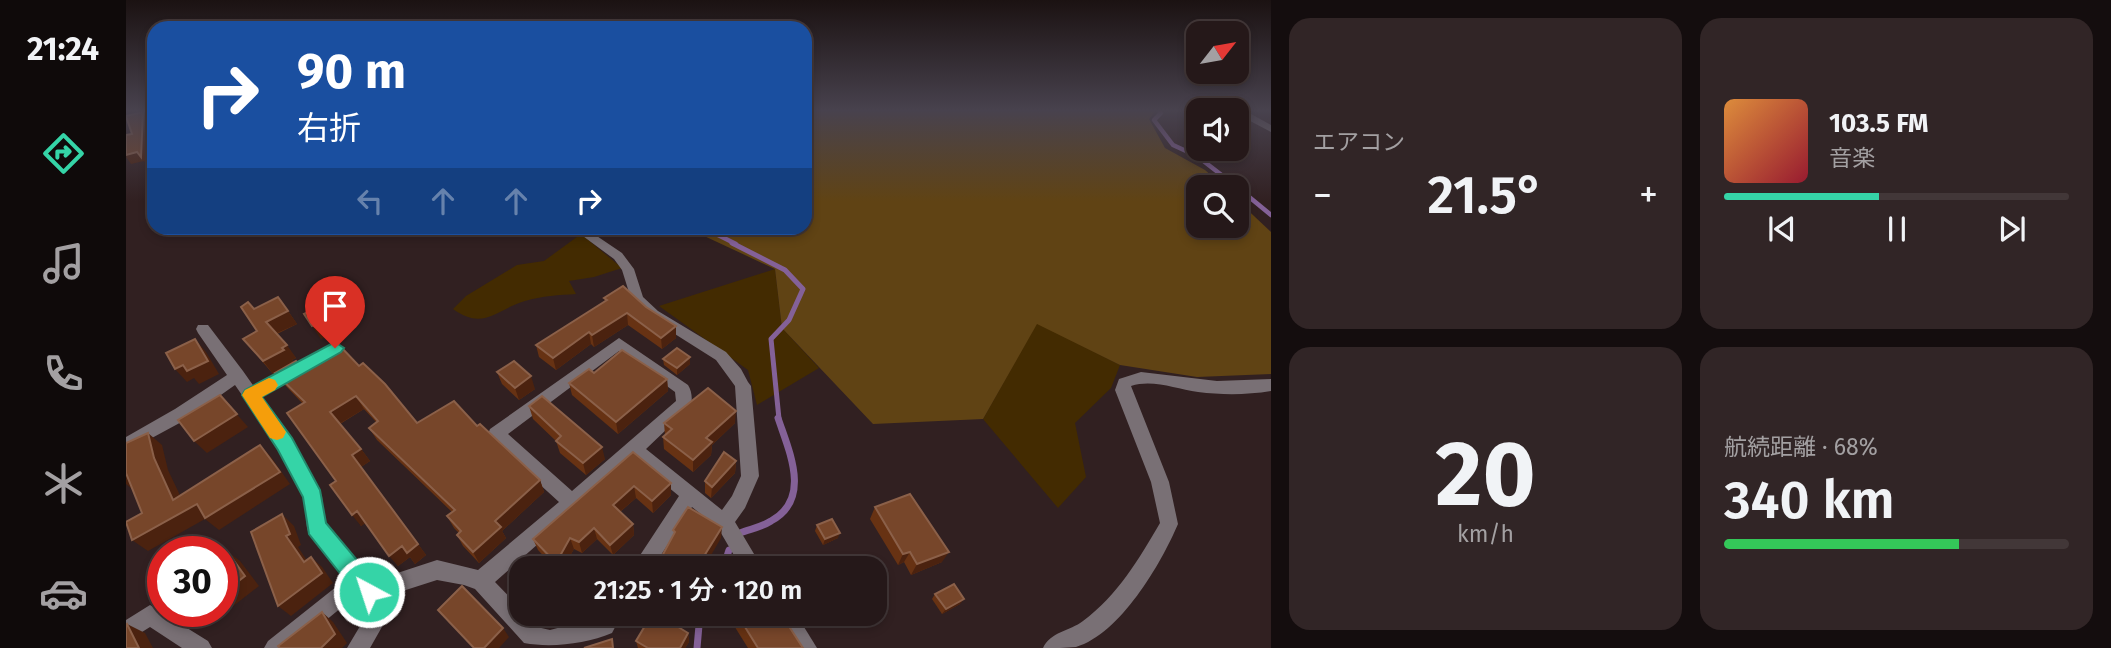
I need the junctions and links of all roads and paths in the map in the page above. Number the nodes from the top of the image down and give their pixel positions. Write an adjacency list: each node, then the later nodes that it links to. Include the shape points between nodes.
1 (588, 235): 11 (street, via 618,256 638,299 653,314 721,355 743,386 750,476)
2 (203, 329): 4 (street)
3 (335, 348): 6 (lane)
4 (238, 375): 6 (street); 7 (street)
5 (1271, 385): 25 (street, via 1198,386 1144,377 1124,383 1160,482 1169,524 1138,578 1105,614 1088,630)
6 (251, 395): 15 (street, via 313,496 316,527)
7 (126, 445)
8 (634, 449): 9 (street); 10 (street); 10 (street, via 684,403 683,389 619,343 496,434)
9 (690, 494): 11 (street); 12 (street)
10 (571, 502): 14 (street)
11 (724, 522): 13 (street)
12 (649, 556)
13 (745, 556)
14 (481, 581): 15 (street, via 437,570); 16 (street)
15 (364, 586): 22 (street); 23 (street, via 381,611)
16 (509, 612)
17 (522, 626): 18 (street, via 531,636 550,640)
18 (605, 626)
19 (792, 626): 24 (street)
20 (126, 632): 21 (street, via 150,615)
21 (201, 648)
22 (275, 648)
23 (358, 648)
24 (806, 648)
25 (1054, 648)

